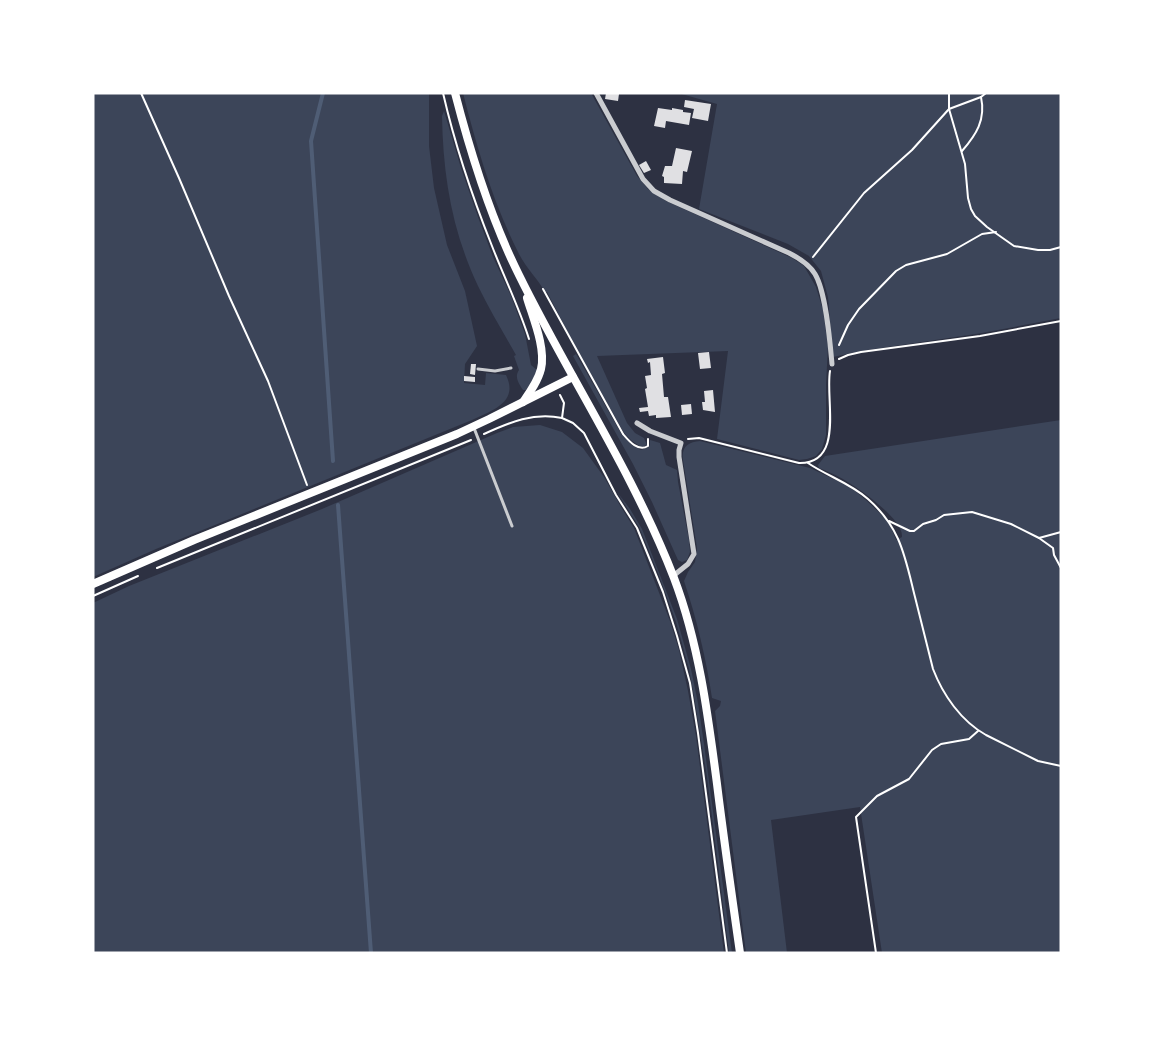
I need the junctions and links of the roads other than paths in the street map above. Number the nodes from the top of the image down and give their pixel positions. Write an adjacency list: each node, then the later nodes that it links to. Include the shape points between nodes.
1 (456, 93): 3 (main road, via 482,186)
2 (596, 93): 4 (street, via 646,184 670,200 807,264 820,287)
3 (519, 274): 7 (main road); 8 (main road, via 543,359 537,380)
4 (832, 364)
5 (511, 368): 6 (lane)
6 (478, 369)
7 (573, 377): 8 (main road); 12 (main road, via 638,496)
8 (523, 403): 10 (main road)
9 (637, 423): 12 (street, via 681,443 679,453 694,555)
10 (473, 427): 11 (lane); 13 (main road)
11 (512, 526)
12 (673, 576): 14 (main road, via 704,691)
13 (93, 584)
14 (740, 953)

